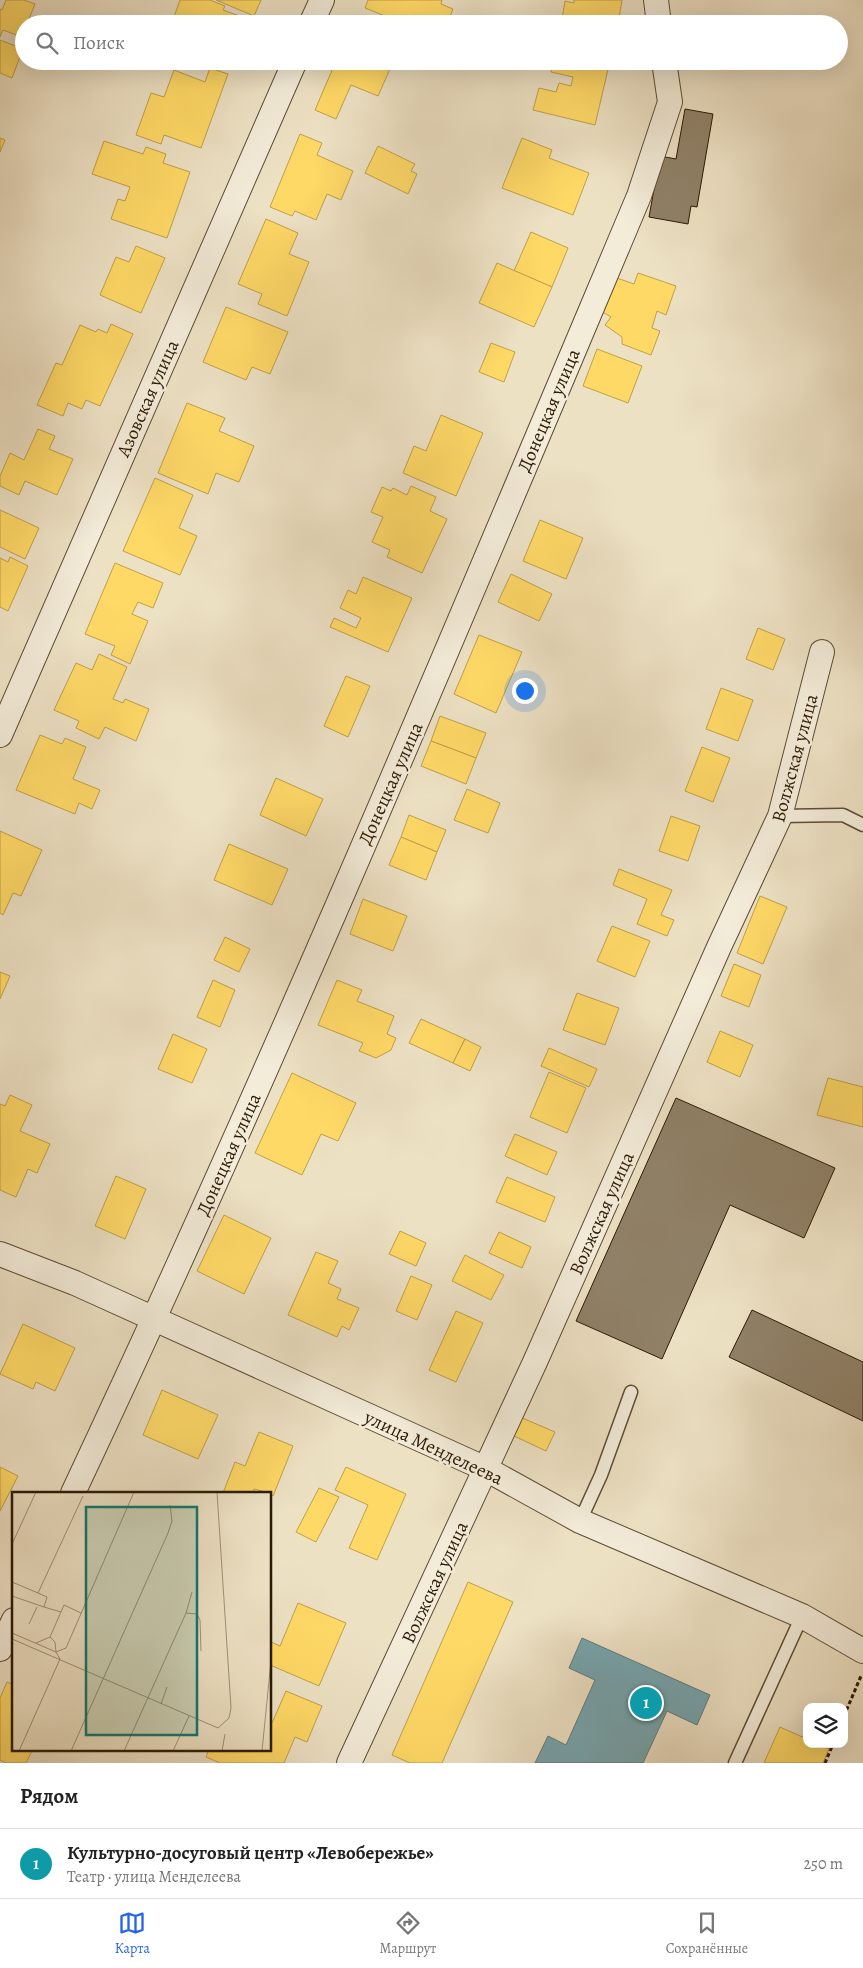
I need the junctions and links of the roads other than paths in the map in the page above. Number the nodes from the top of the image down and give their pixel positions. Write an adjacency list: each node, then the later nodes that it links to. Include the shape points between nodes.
1 (322, 0): 3 (street)
2 (656, 0): 4 (street)
3 (315, 15)
4 (658, 15)
5 (291, 70): 8 (street, Азовская улица)
6 (665, 70): 12 (street, Донецкая улица, via 670,102 639,196 409,742)
7 (822, 652): 9 (street, Волжская улица)
8 (0, 735)
9 (780, 816): 10 (lane, via 843,815); 14 (street, Волжская улица)
10 (863, 825)
11 (0, 1254): 12 (street, улица Менделеева)
12 (155, 1320): 14 (street, улица Менделеева); 15 (street, Донецкая улица)
13 (631, 1392): 16 (lane, via 601,1475)
14 (486, 1469): 16 (street, улица Менделеева); 21 (street, Волжская улица)
15 (74, 1492)
16 (580, 1521): 17 (street, улица Менделеева)
17 (802, 1616): 20 (street, улица Менделеева); 22 (lane)
18 (12, 1624): 19 (street)
19 (0, 1649)
20 (863, 1651)
21 (349, 1763)
22 (735, 1763)

